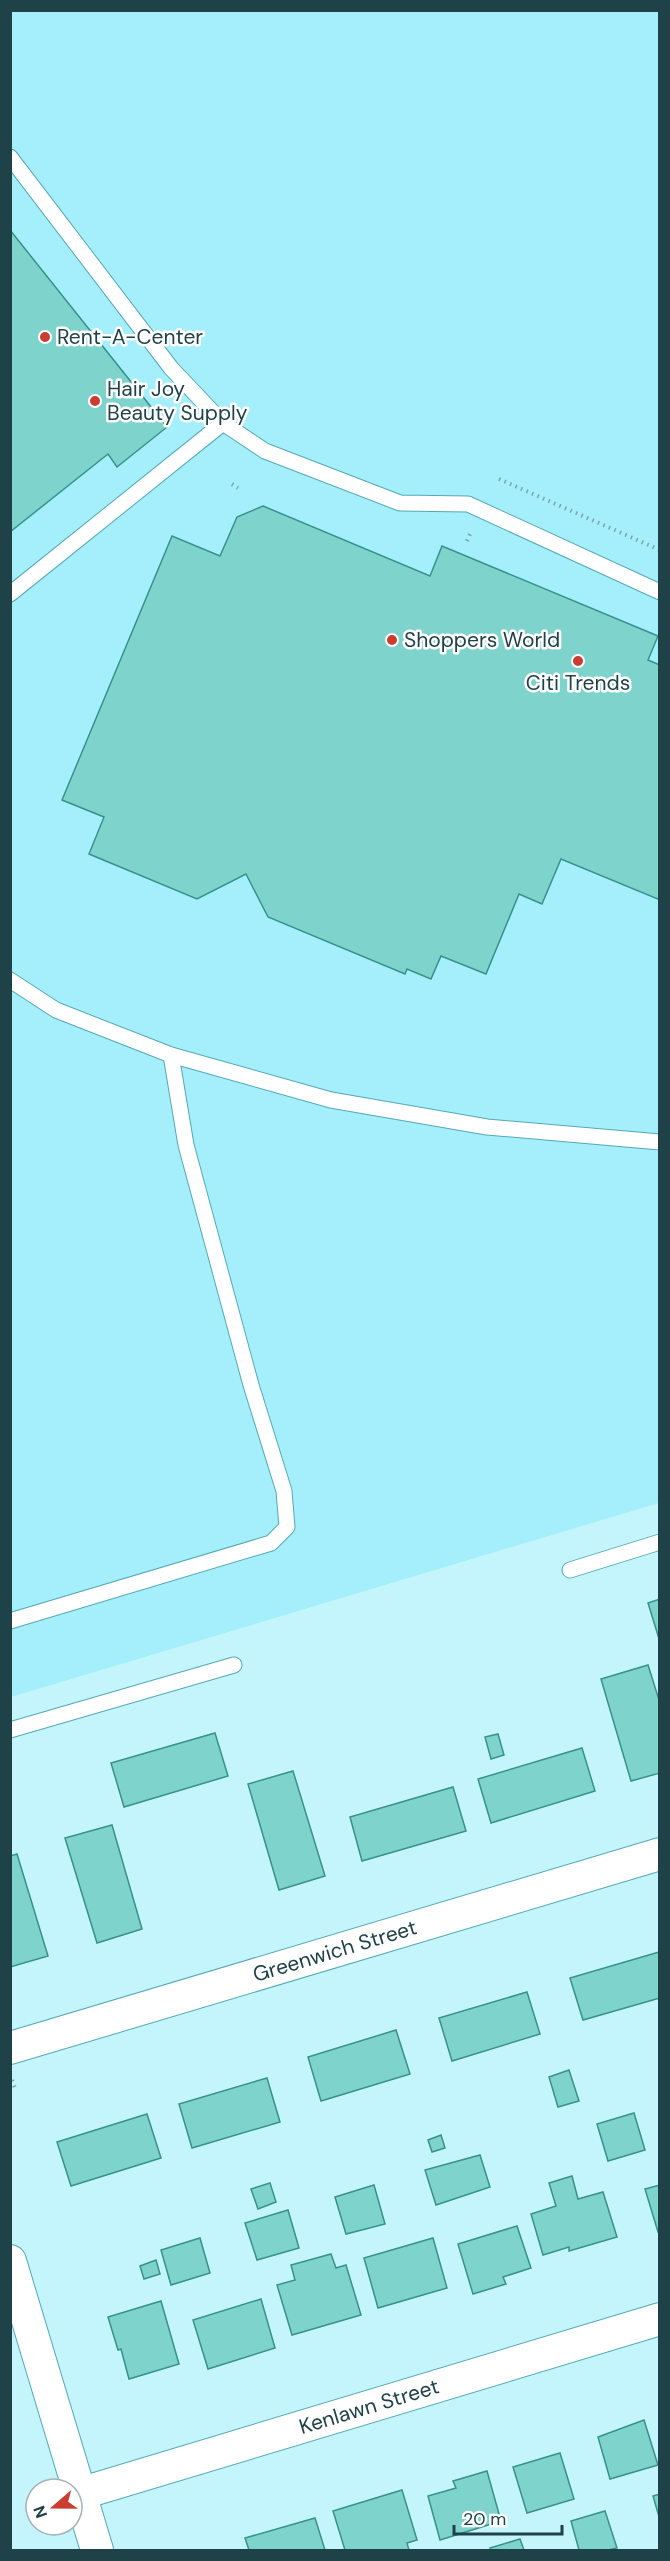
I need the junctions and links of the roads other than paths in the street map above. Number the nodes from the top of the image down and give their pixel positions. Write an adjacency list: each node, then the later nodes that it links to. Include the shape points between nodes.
1 (10, 157): 2 (lane, via 171,368)
2 (223, 423): 3 (lane, via 265,451 400,503 468,504); 4 (lane)
3 (660, 592)
4 (10, 594)
5 (10, 980): 6 (lane, via 56,1010)
6 (171, 1055): 7 (lane, via 331,1100 487,1127); 10 (lane, via 186,1145 284,1491 287,1527 271,1543)
7 (660, 1142)
8 (660, 1542): 9 (lane)
9 (570, 1570)
10 (10, 1621)
11 (234, 1665): 12 (lane)
12 (10, 1730)
13 (660, 1854): 14 (street, Greenwich Street)
14 (10, 2048)
15 (10, 2260): 17 (street)
16 (660, 2319): 18 (street, Kenlawn Street)
17 (74, 2477)
18 (84, 2492)
19 (84, 2510): 20 (street)
20 (97, 2550)

